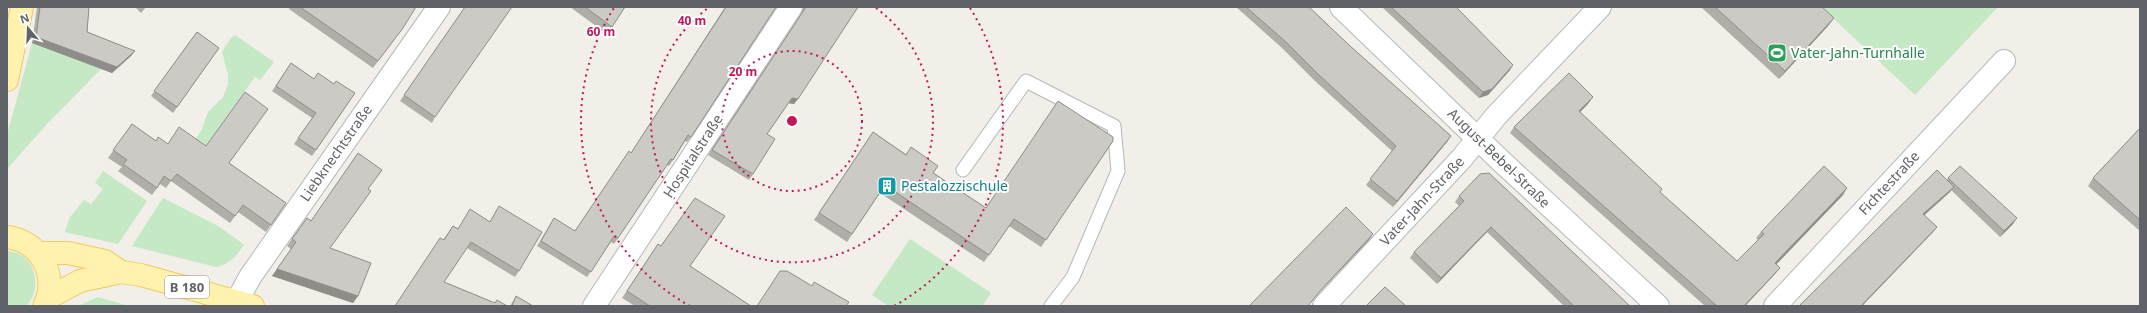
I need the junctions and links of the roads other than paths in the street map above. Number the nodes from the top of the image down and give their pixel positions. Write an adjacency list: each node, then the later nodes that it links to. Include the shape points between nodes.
1 (22, 7): 7 (main road)
2 (439, 7): 14 (street, Liebknechtstraße, via 250,277)
3 (791, 7): 15 (street, Hospitalstraße)
4 (1341, 7): 8 (street, August-Bebel-Straße)
5 (1600, 7): 8 (street, Vater-Jahn-Straße, via 1496,116)
6 (2004, 61): 19 (street, Fichtestraße)
7 (7, 80)
8 (1478, 139): 17 (street, Vater-Jahn-Straße); 18 (street, August-Bebel-Straße)
9 (962, 170): 16 (lane, via 1026,81 1114,126 1118,171 1073,277)
10 (8, 236): 11 (main road, via 25,243)
11 (39, 253): 12 (main road, B 180, via 68,253 105,261); 13 (main road, via 49,275)
12 (121, 272): 13 (main road, B 180, via 80,281); 14 (main road, B 180)
13 (46, 302)
14 (245, 303)
15 (594, 306)
16 (1051, 306)
17 (1324, 306)
18 (1658, 306)
19 (1775, 306)

